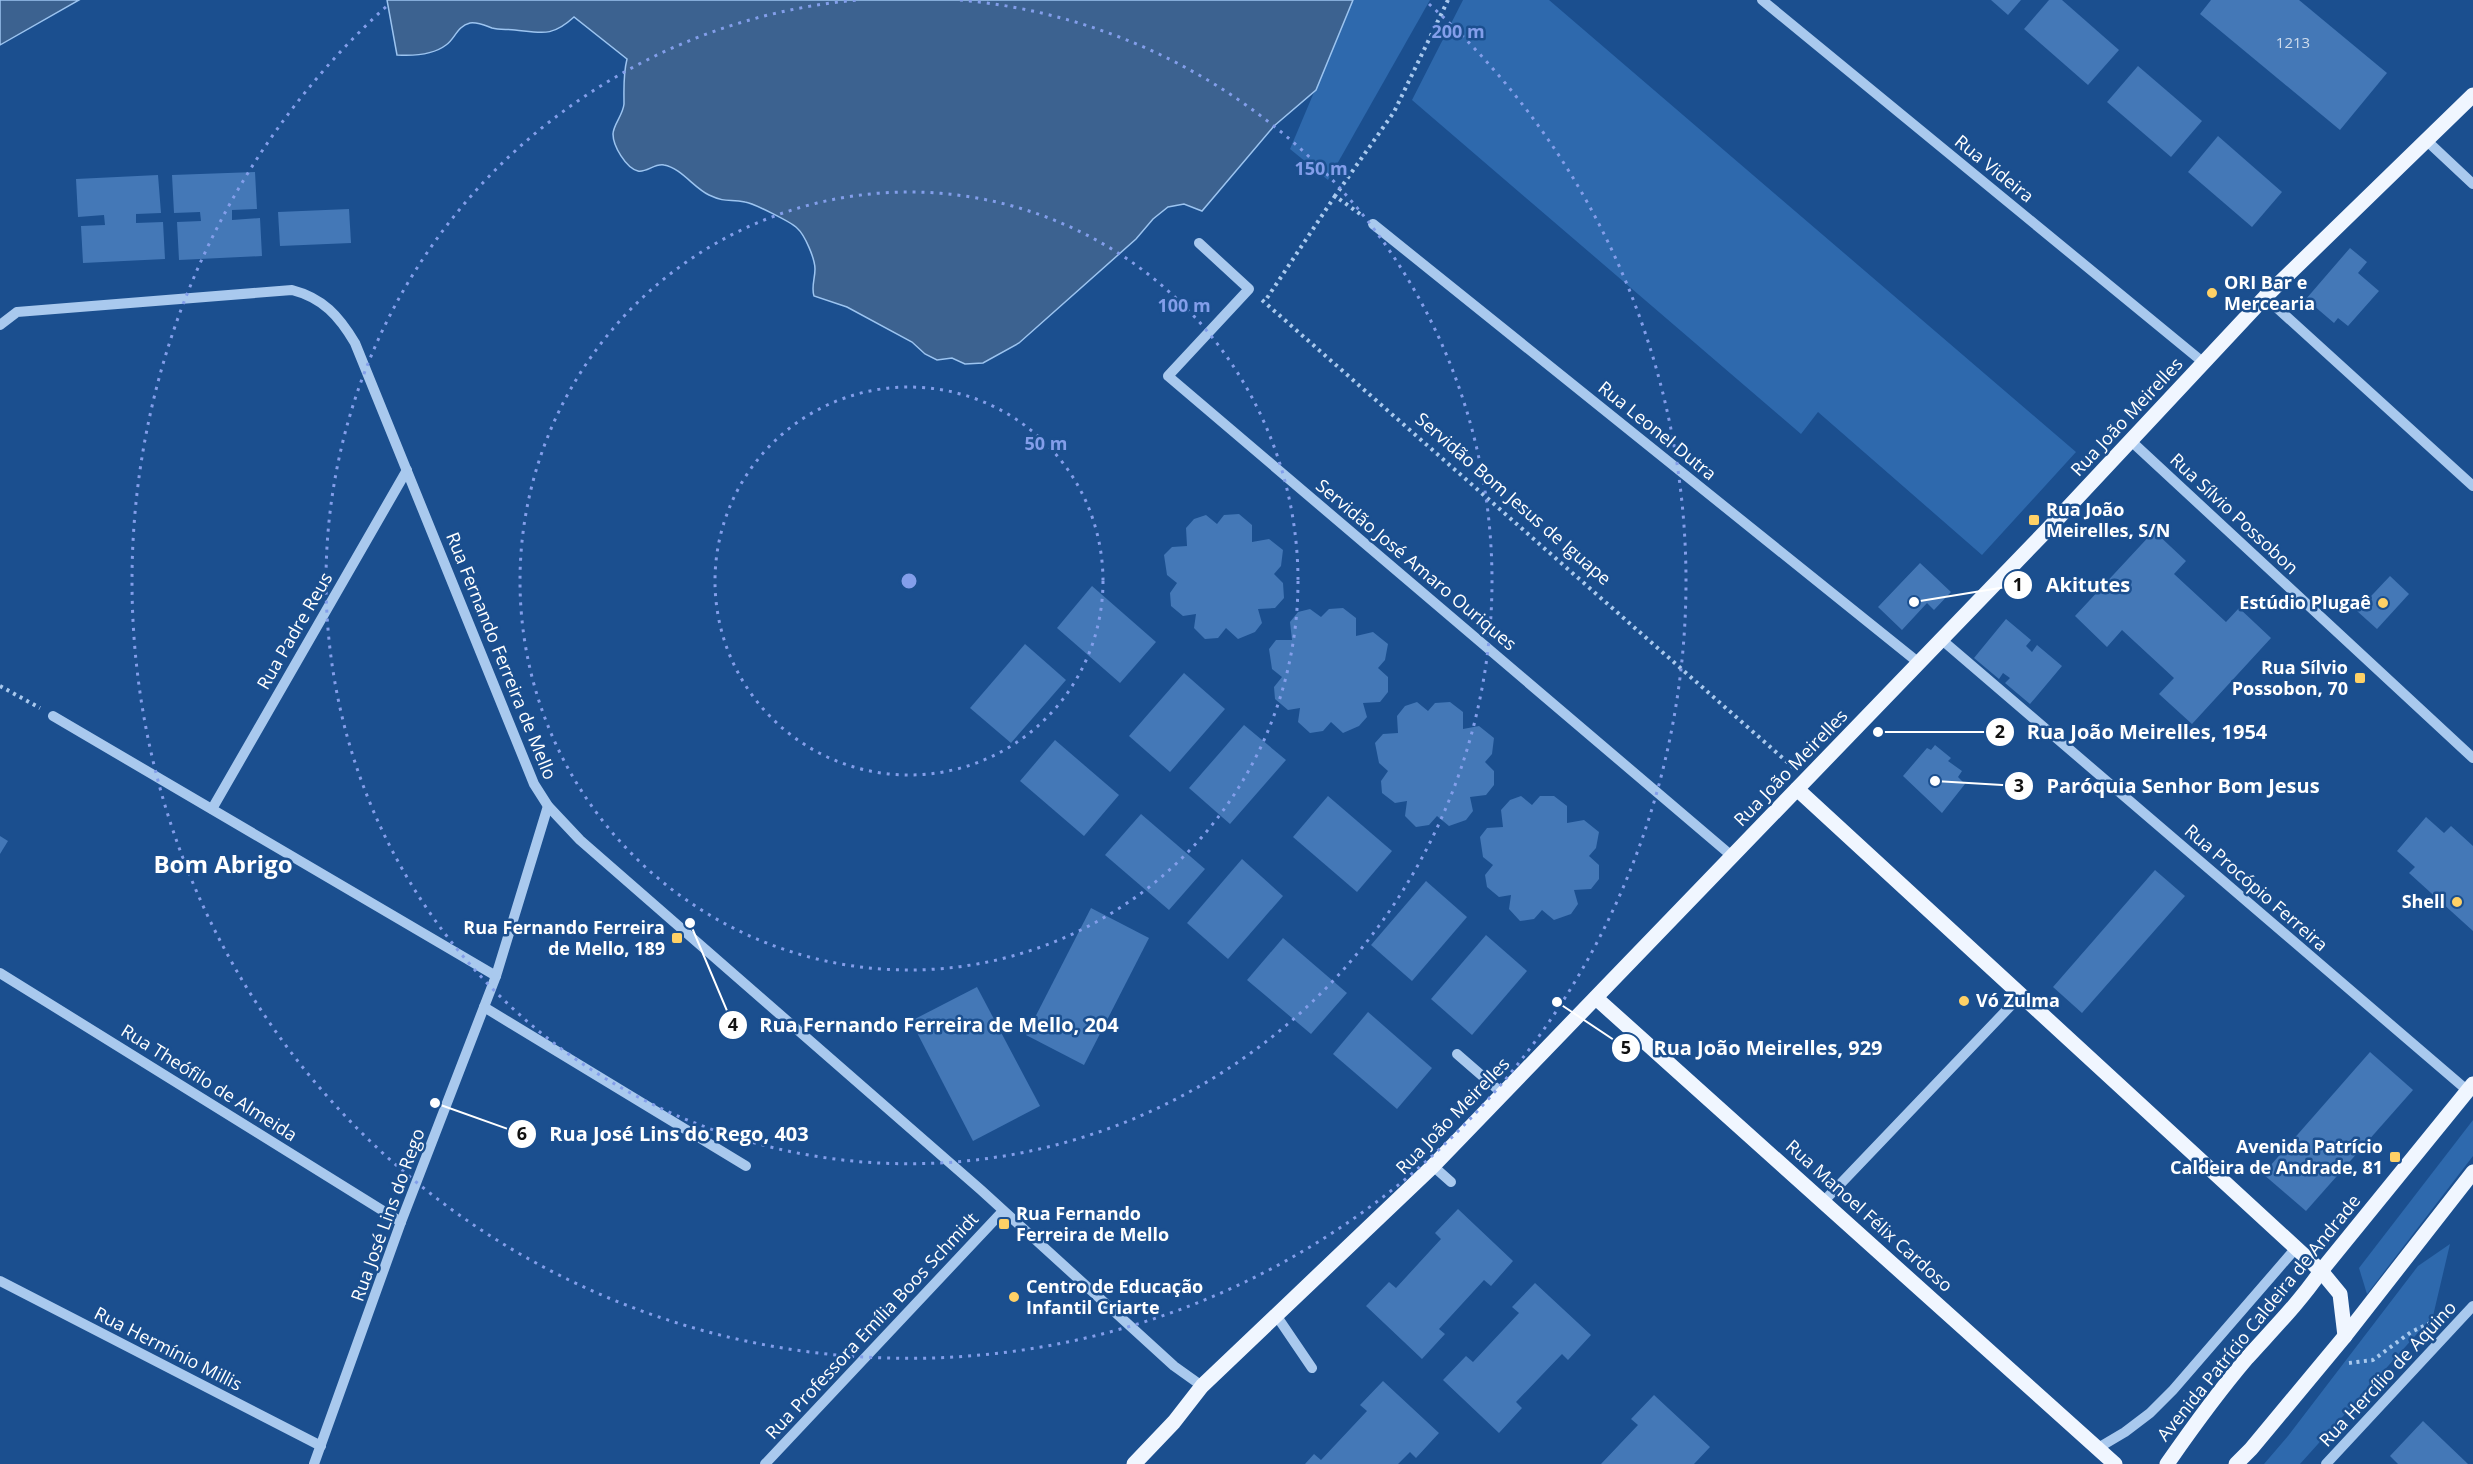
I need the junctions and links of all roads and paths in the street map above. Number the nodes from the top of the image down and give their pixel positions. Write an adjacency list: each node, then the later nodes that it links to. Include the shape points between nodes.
1 (1448, 0): 6 (path, via 1394,112)
2 (1762, 0): 13 (street, Rua Videira)
3 (2473, 94): 4 (main road, Rua João Meirelles)
4 (2426, 140): 5 (street); 10 (main road, Rua João Meirelles)
5 (2473, 184)
6 (1335, 196): 7 (path); 11 (path)
7 (1373, 224): 18 (street, Rua Leonel Dutra)
8 (1199, 243): 9 (street)
9 (1249, 289): 11 (path, Servidão Bom Jesus de Iguape); 25 (street, Servidão José Amaro Ouriques, via 1168,376)
10 (2265, 297): 13 (main road, Rua João Meirelles); 16 (street)
11 (1264, 302): 22 (path, Servidão Bom Jesus de Iguape)
12 (0, 325): 15 (street, Rua Fernando Ferreira de Mello, via 17,312 292,290 309,294 324,303 355,342)
13 (2204, 363): 14 (main road, Rua João Meirelles)
14 (2132, 441): 17 (main road, Rua João Meirelles); 21 (street, Rua Sílvio Possobon)
15 (406, 470): 23 (street, Rua Fernando Ferreira de Mello, via 534,784); 24 (street, Rua Padre Reus)
16 (2473, 486)
17 (1942, 640): 18 (main road, Rua João Meirelles); 32 (street, Rua Procópio Ferreira)
18 (1919, 663): 22 (main road, Rua João Meirelles)
19 (0, 686): 20 (path)
20 (53, 716): 24 (street)
21 (2473, 758)
22 (1802, 784): 25 (main road, Rua João Meirelles); 28 (main road)
23 (548, 806): 27 (street, Rua José Lins do Rego); 39 (street, Rua Fernando Ferreira de Mello, via 580,840)
24 (212, 809): 27 (street)
25 (1733, 857): 29 (main road, Rua João Meirelles)
26 (0, 973): 40 (street, Rua Theófilo de Almeida)
27 (496, 976): 30 (street, Rua José Lins do Rego)
28 (2021, 995): 38 (street); 41 (main road)
29 (1596, 998): 33 (main road, Rua João Meirelles); 38 (main road, Rua Manoel Félix Cardoso)
30 (484, 1007): 34 (street); 40 (street, Rua José Lins do Rego)
31 (1457, 1054): 33 (street)
32 (2470, 1087): 42 (main road, Avenida Patrício Caldeira de Andrade)
33 (1503, 1094): 35 (main road, Rua João Meirelles)
34 (746, 1166)
35 (1433, 1166): 37 (street); 45 (main road, Rua João Meirelles)
36 (2473, 1172): 47 (main road)
37 (1451, 1182)
38 (1824, 1201): 51 (main road, Rua Manoel Félix Cardoso)
39 (1003, 1211): 49 (street, Rua Fernando Ferreira de Mello, via 1174,1366); 53 (street, Rua Professora Emília Boos Schmidt)
40 (401, 1222): 50 (street, Rua José Lins do Rego)
41 (2296, 1248): 42 (main road); 51 (street, via 2173,1390 2150,1413)
42 (2321, 1271): 47 (main road, via 2340,1294); 56 (main road, Avenida Patrício Caldeira de Andrade, via 2299,1302 2209,1404)
43 (0, 1281): 50 (street, Rua Hermínio Millis)
44 (2473, 1306): 46 (street, Rua Hercílio de Aquino)
45 (1276, 1315): 48 (street); 49 (main road, Rua João Meirelles)
46 (2453, 1327): 47 (path, via 2443,1318 2411,1332 2373,1360 2349,1364); 58 (street, Rua Hercílio de Aquino)
47 (2341, 1340): 57 (main road)
48 (1312, 1368)
49 (1203, 1386): 54 (main road, Rua João Meirelles)
50 (321, 1446): 52 (street, Rua José Lins do Rego)
51 (2098, 1448): 55 (main road, Rua Manoel Félix Cardoso)
52 (314, 1464)
53 (765, 1464)
54 (1134, 1464)
55 (2115, 1464)
56 (2167, 1464)
57 (2236, 1464)
58 (2326, 1464)

